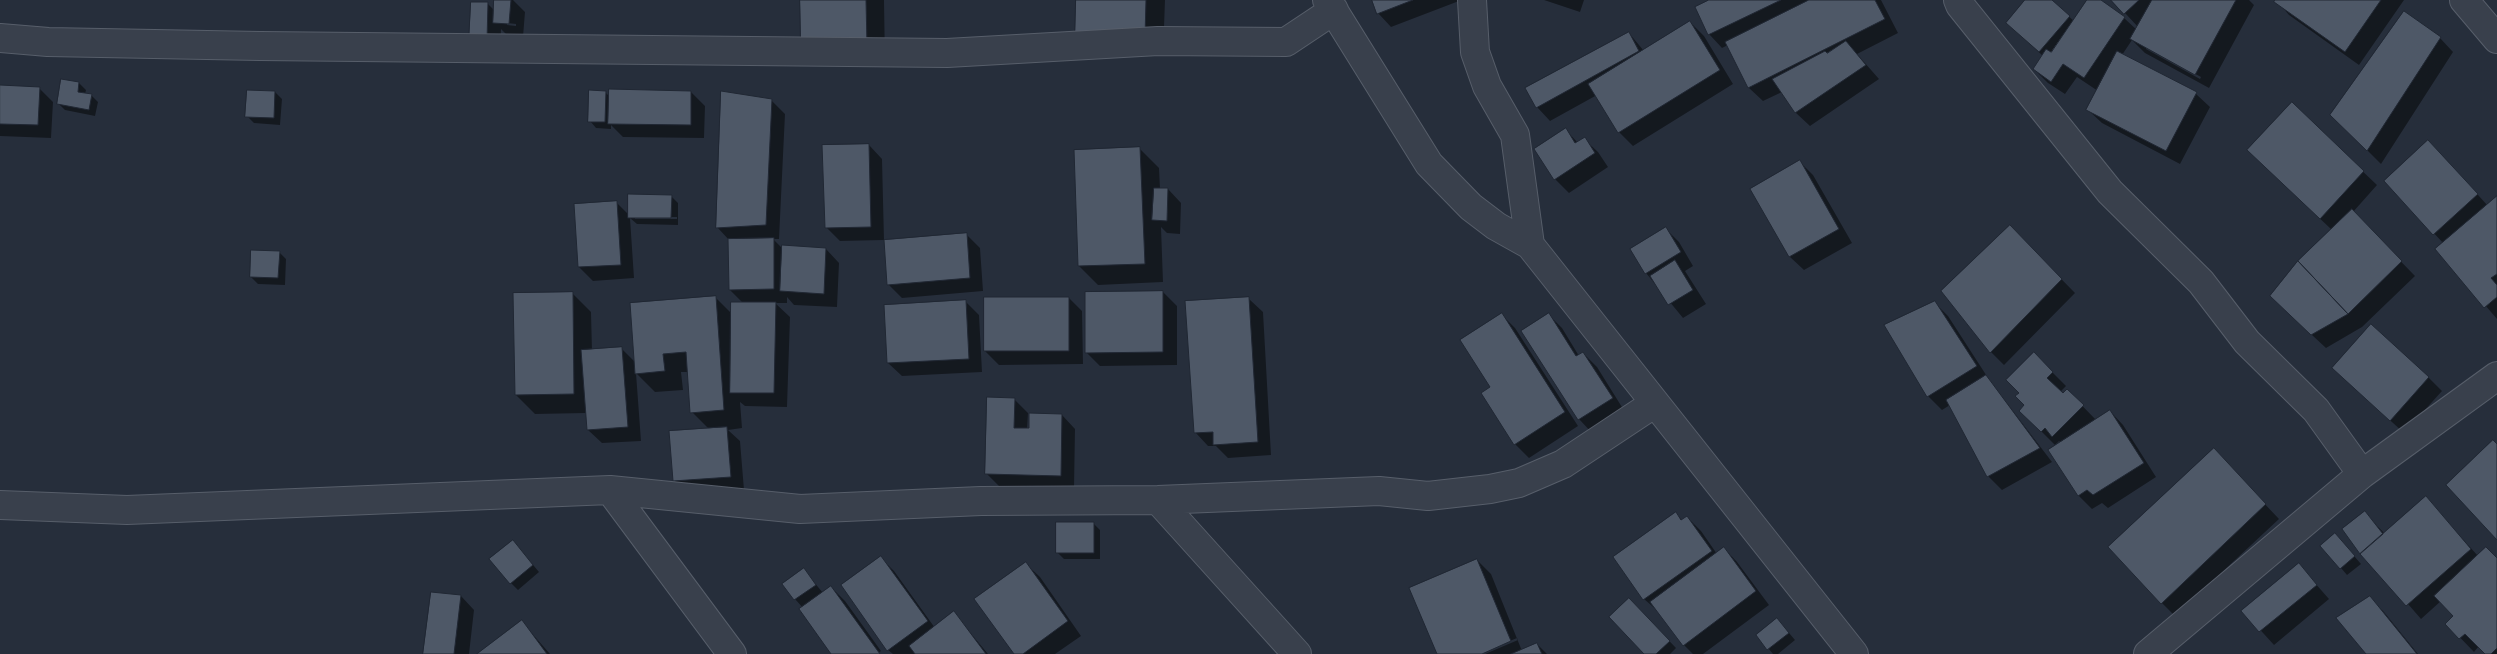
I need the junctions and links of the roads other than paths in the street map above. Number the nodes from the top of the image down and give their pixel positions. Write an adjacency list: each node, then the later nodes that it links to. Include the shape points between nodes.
1 (1472, 0): 7 (street, via 1475,52 1487,86 1515,135)
2 (1958, 0): 10 (street, via 2110,192 2201,282 2247,342 2316,410)
3 (2464, 0): 6 (street)
4 (1330, 5): 5 (street, via 1286,42 1158,41 946,52 250,46); 7 (street, via 1429,164 1471,207)
5 (0, 38)
6 (2497, 39)
7 (1530, 245): 9 (street)
8 (2497, 376): 10 (street)
9 (1655, 403): 12 (street, via 1563,464 1519,483 1490,489 1428,496 1379,491); 16 (street)
10 (2362, 474): 17 (street)
11 (610, 490): 12 (street, via 800,509 981,501); 13 (street, via 126,510); 14 (street)
12 (1158, 500): 15 (street)
13 (0, 505)
14 (732, 654)
15 (1296, 654)
16 (1854, 654)
17 (2148, 654)

